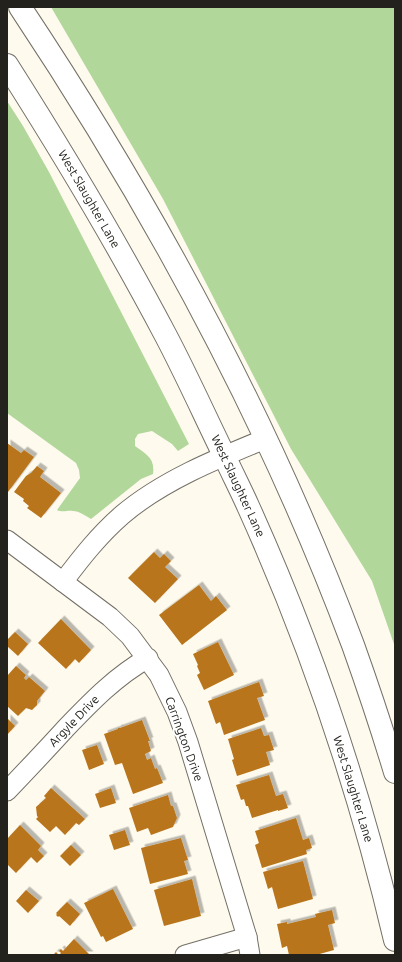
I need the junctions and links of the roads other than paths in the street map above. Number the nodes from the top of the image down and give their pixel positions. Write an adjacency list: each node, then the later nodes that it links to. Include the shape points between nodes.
1 (20, 7): 3 (main road, via 119,163 162,237)
2 (7, 65): 4 (main road, West Slaughter Lane, via 93,204 197,397)
3 (265, 439): 4 (street); 8 (main road, via 304,526 353,647)
4 (224, 456): 6 (street, via 164,486 136,504 98,538); 10 (main road, West Slaughter Lane, via 280,580 313,665 356,792)
5 (7, 540): 6 (street, Carrington Drive)
6 (63, 582): 7 (street, Carrington Drive, via 121,626)
7 (148, 658): 9 (street, Argyle Drive, via 100,694); 11 (street, Carrington Drive, via 167,690 188,742)
8 (395, 772)
9 (7, 791)
10 (395, 940)
11 (248, 946): 12 (street)
12 (185, 955)

